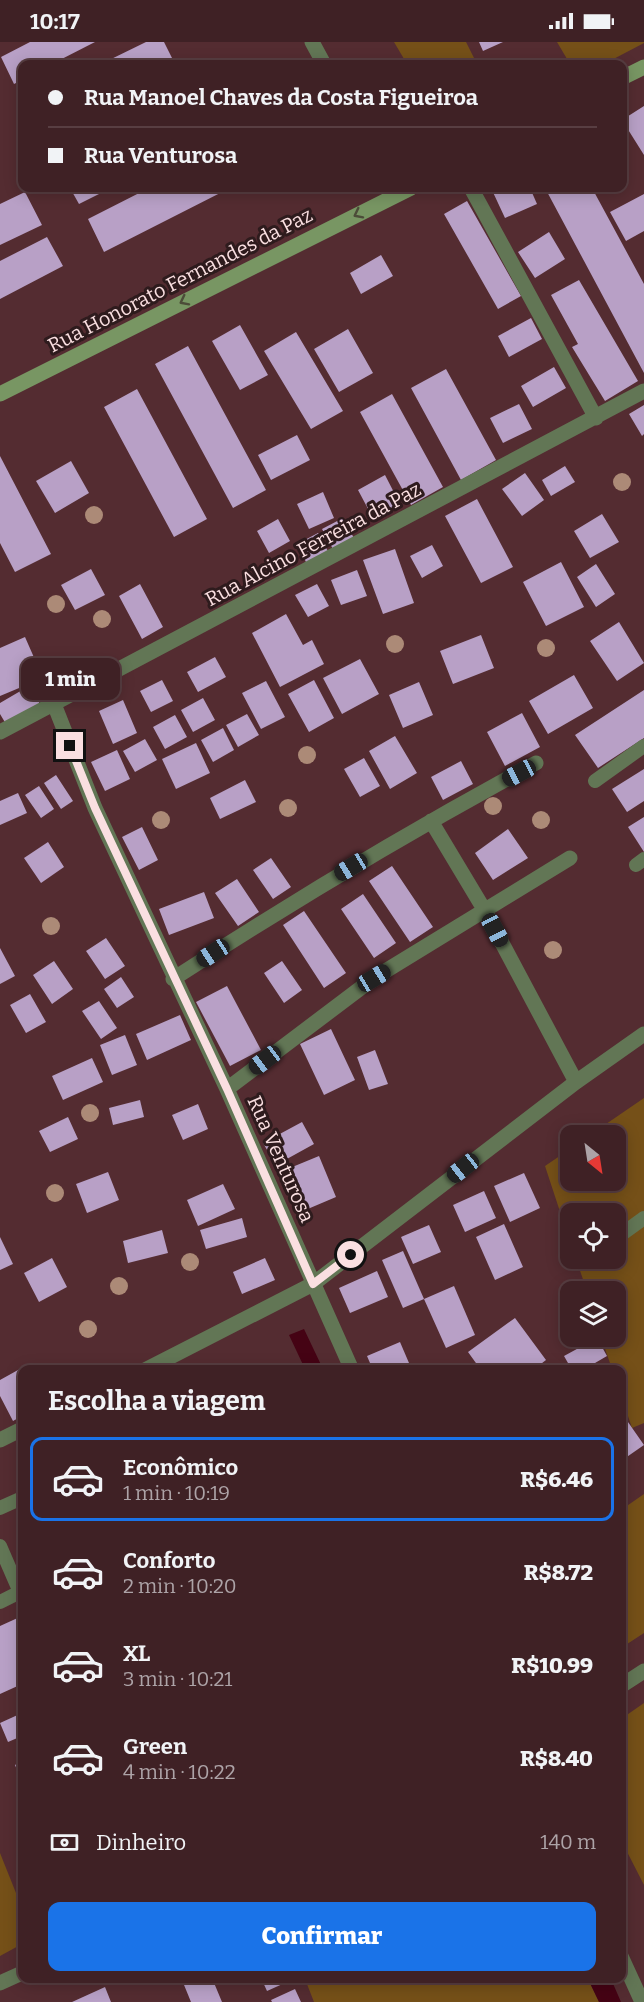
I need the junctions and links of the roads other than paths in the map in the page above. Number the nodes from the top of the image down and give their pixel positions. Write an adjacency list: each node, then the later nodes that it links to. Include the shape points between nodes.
1 (312, 42): 2 (street)
2 (322, 60)
3 (644, 68): 4 (main road)
4 (627, 76)
5 (393, 192): 8 (main road, Rua Honorato Fernandes da Paz, one-way to 8)
6 (473, 192): 9 (street)
7 (644, 391): 9 (street, Rua Alcino Ferreira da Paz)
8 (0, 394)
9 (596, 417): 10 (street, Rua Alcino Ferreira da Paz)
10 (54, 704): 11 (street, Rua Alcino Ferreira da Paz); 18 (street, Rua Venturosa, via 95,808)
11 (0, 732)
12 (644, 746): 14 (lane)
13 (536, 764): 15 (street)
14 (595, 781)
15 (430, 820): 17 (street); 18 (street, via 272,914)
16 (570, 858): 17 (street)
17 (485, 911): 20 (street); 21 (street, via 374,978)
18 (173, 979): 21 (street, Rua Venturosa)
19 (644, 1034): 20 (street)
20 (576, 1082): 24 (street)
21 (227, 1089): 24 (street, Rua Venturosa)
22 (644, 1218): 23 (lane)
23 (626, 1231)
24 (313, 1284): 25 (street); 26 (street, Rua Venturosa)
25 (155, 1365)
26 (350, 1365)
27 (18, 1431): 28 (street)
28 (0, 1440)
29 (18, 1500): 30 (lane)
30 (0, 1508)
31 (0, 1546): 32 (lane)
32 (18, 1588)
33 (18, 1591): 34 (lane)
34 (0, 1602)
35 (644, 1671): 36 (street)
36 (626, 1683)
37 (626, 1967): 40 (street)
38 (18, 1975): 39 (street)
39 (0, 1983)
40 (642, 2002)

